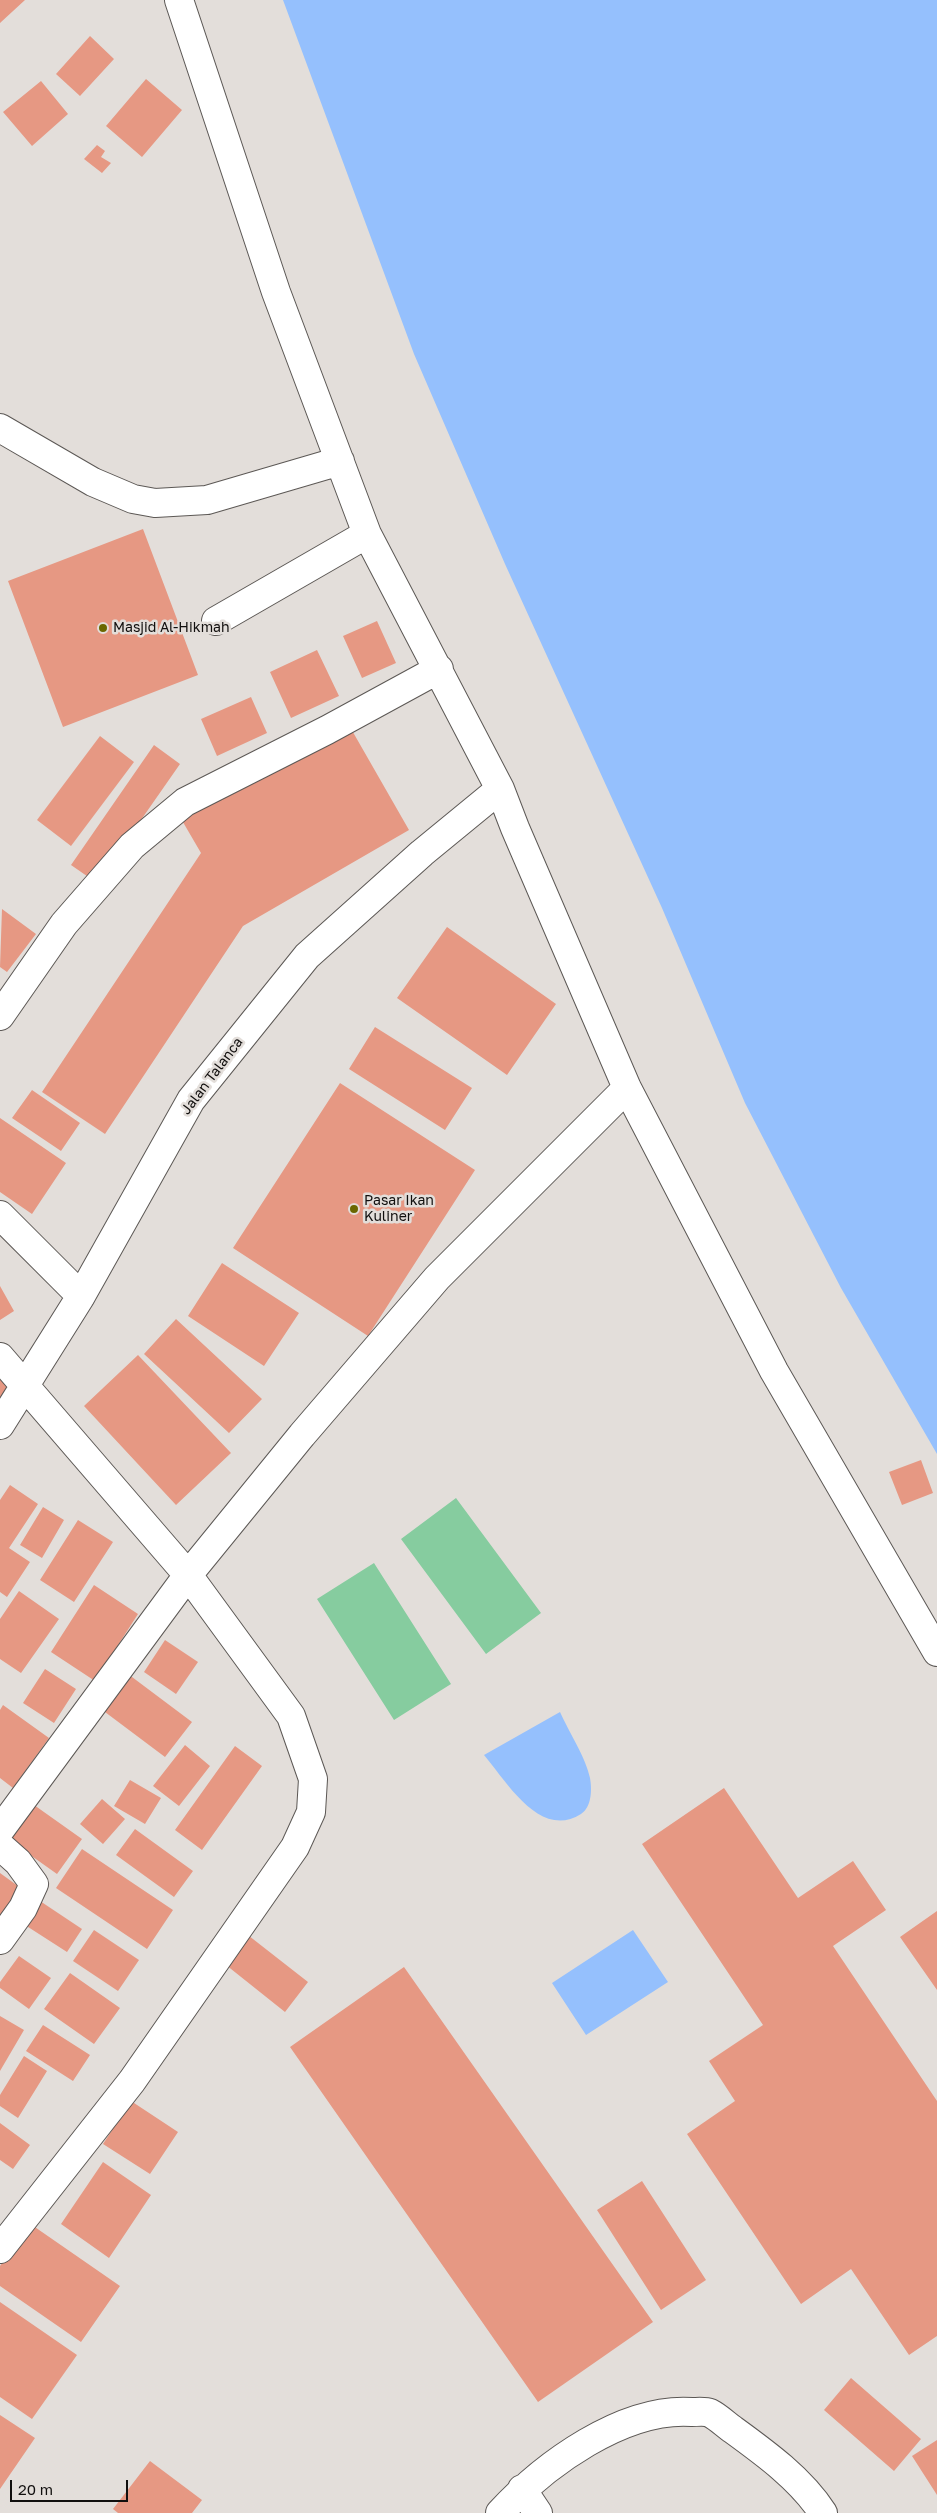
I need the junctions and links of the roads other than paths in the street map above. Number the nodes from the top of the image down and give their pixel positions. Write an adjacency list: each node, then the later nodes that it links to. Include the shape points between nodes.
1 (179, 0): 3 (street, via 276,292)
2 (0, 428): 3 (street, via 93,482 133,499 155,503 207,500)
3 (340, 461): 4 (street)
4 (367, 534): 5 (street); 6 (street)
5 (216, 621)
6 (439, 668): 7 (street); 8 (street, via 185,802 132,846 64,924)
7 (500, 789): 9 (street); 11 (street, Jalan Talanca, via 422,853 307,956 191,1100)
8 (0, 1016)
9 (626, 1088): 15 (street, via 437,1278 302,1435); 16 (street, via 774,1370)
10 (0, 1215): 11 (street)
11 (81, 1296): 13 (street, Jalan Talanca)
12 (0, 1357): 13 (street)
13 (25, 1388): 14 (street, Jalan Talanca); 15 (street)
14 (0, 1425)
15 (188, 1575): 17 (street); 20 (street, via 291,1716 313,1779 310,1812 295,1847 132,2081)
16 (937, 1652)
17 (0, 1830)
18 (0, 1846): 19 (street, via 18,1862 34,1884 23,1908)
19 (0, 1940)
20 (0, 2249)
21 (522, 2488): 22 (street); 23 (street); 24 (street, via 590,2440 640,2418 674,2410 701,2412 710,2413 761,2450 813,2497)
22 (500, 2513)
23 (538, 2513)
24 (823, 2513)

